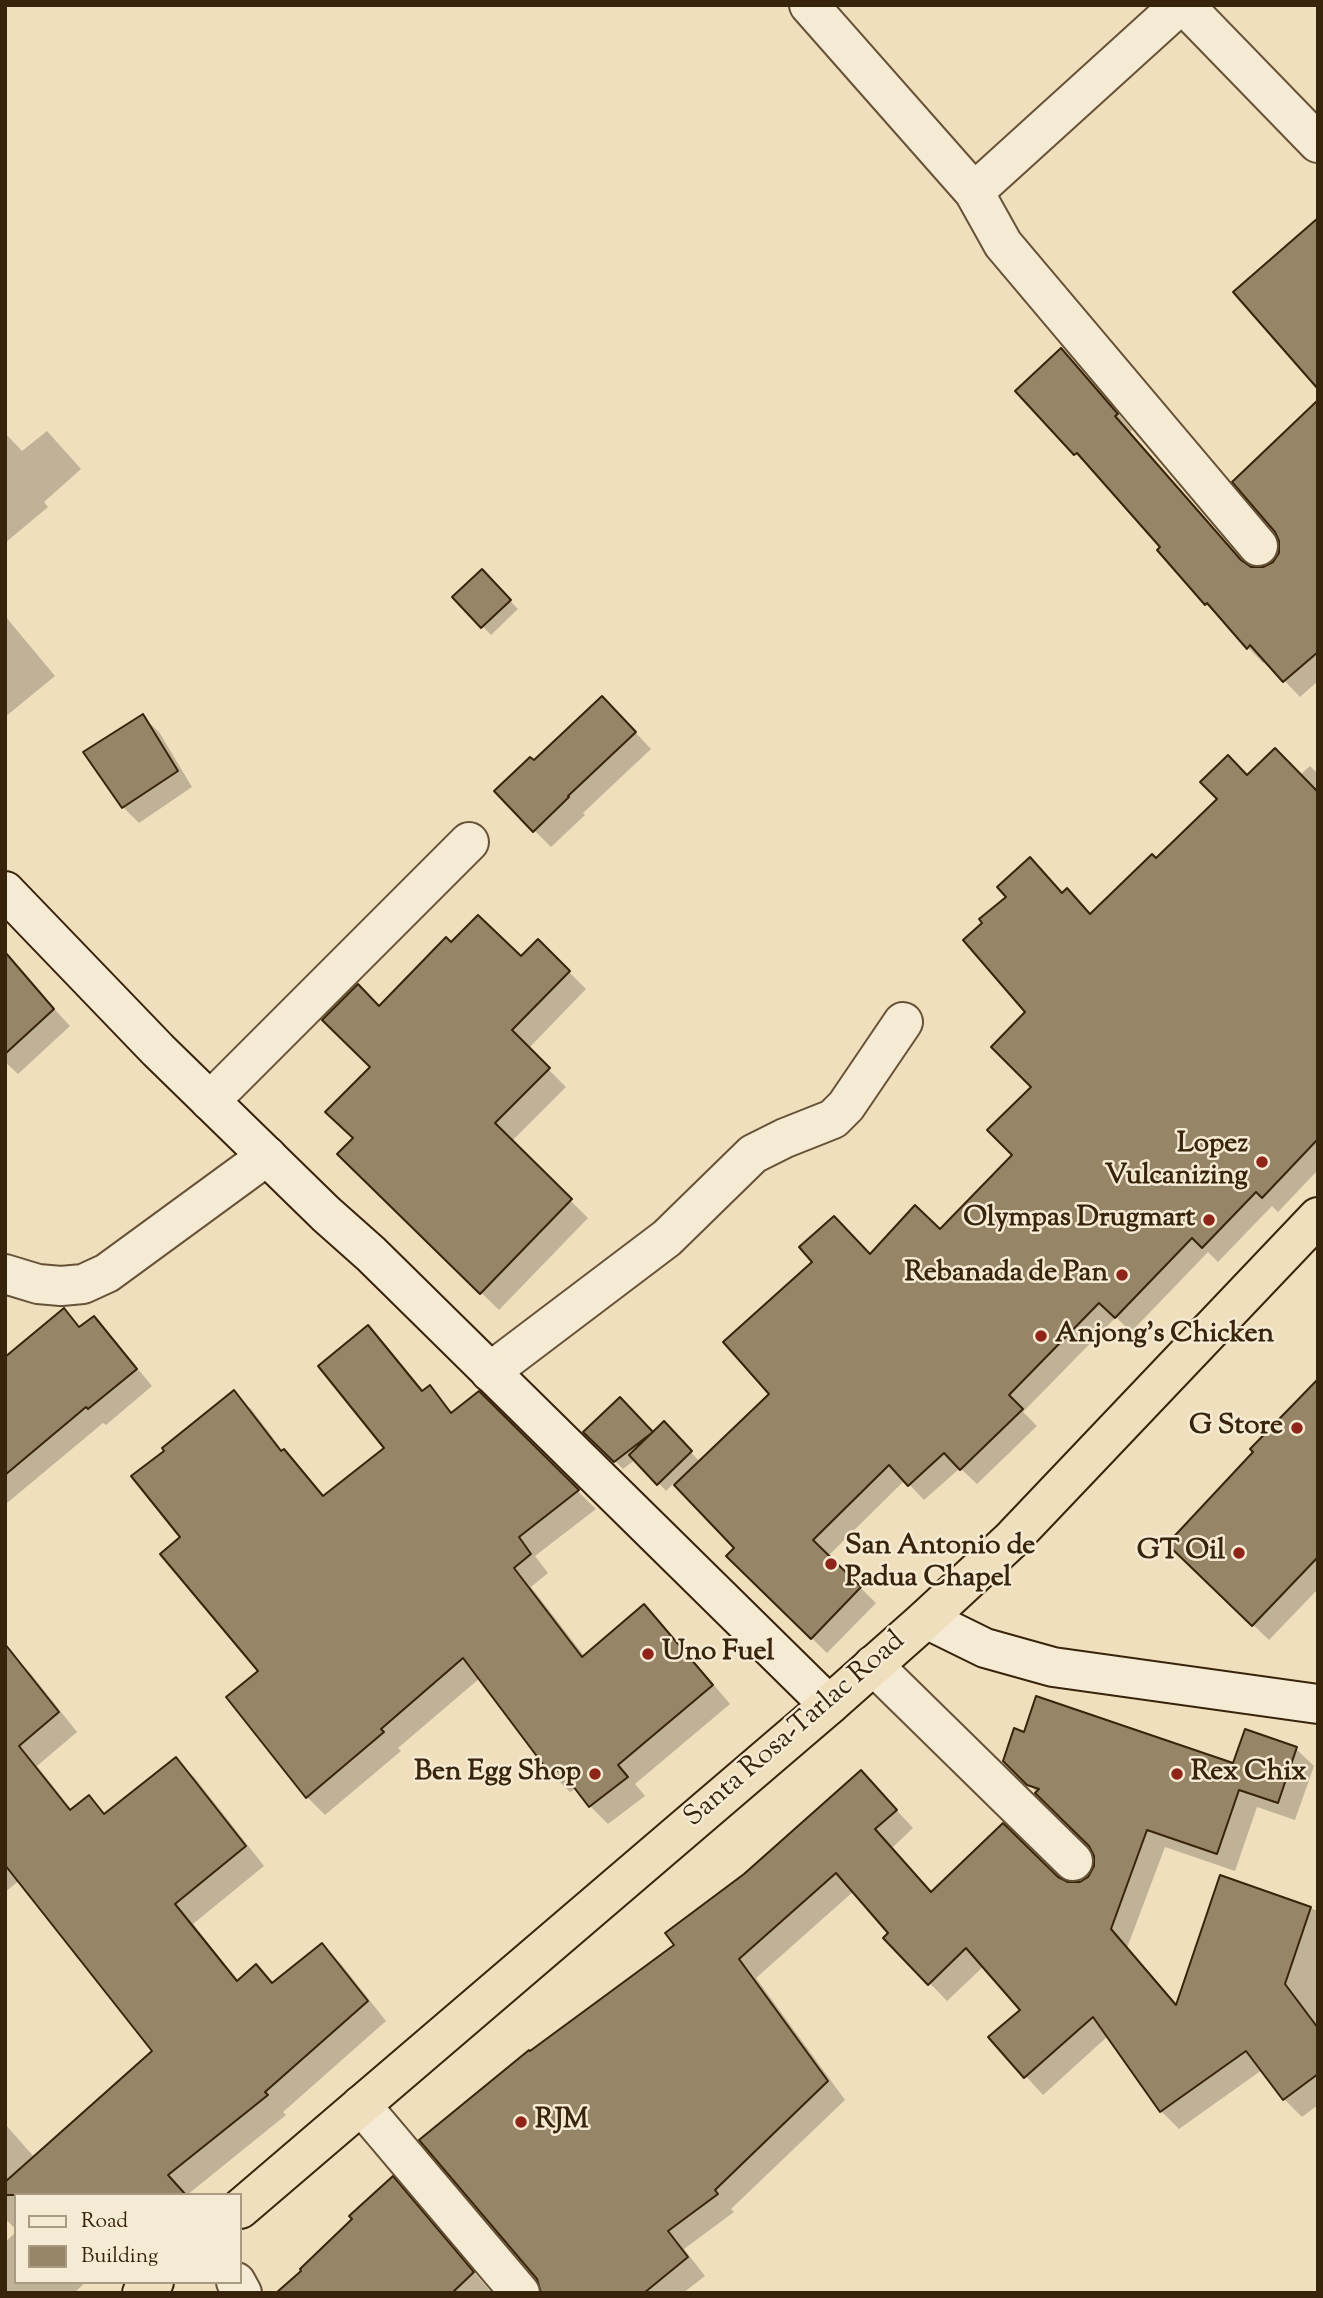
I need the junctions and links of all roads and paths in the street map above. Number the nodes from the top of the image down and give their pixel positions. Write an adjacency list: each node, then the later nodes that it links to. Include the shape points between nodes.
1 (809, 5): 4 (street)
2 (1182, 5): 3 (street); 4 (street)
3 (1318, 143)
4 (974, 192): 5 (street, via 1003,244)
5 (1258, 546)
6 (469, 842): 9 (street)
7 (5, 891): 9 (street)
8 (903, 1023): 13 (street, via 833,1119 753,1154 667,1238)
9 (210, 1101): 10 (street)
10 (267, 1156): 12 (street, via 107,1273 83,1284 38,1284); 13 (street)
11 (1318, 1217): 14 (highway, Santa Rosa-Tarlac Road, via 1010,1541)
12 (5, 1274)
13 (490, 1372): 17 (street)
14 (926, 1619): 15 (highway, Santa Rosa-Tarlac Road); 16 (street, via 985,1648 1053,1667)
15 (873, 1665): 17 (highway, Santa Rosa-Tarlac Road); 18 (street)
16 (1318, 1704)
17 (829, 1705): 19 (highway, Santa Rosa-Tarlac Road)
18 (1073, 1861)
19 (361, 2105): 20 (highway, Santa Rosa-Tarlac Road); 21 (street)
20 (242, 2207)
21 (520, 2293)

